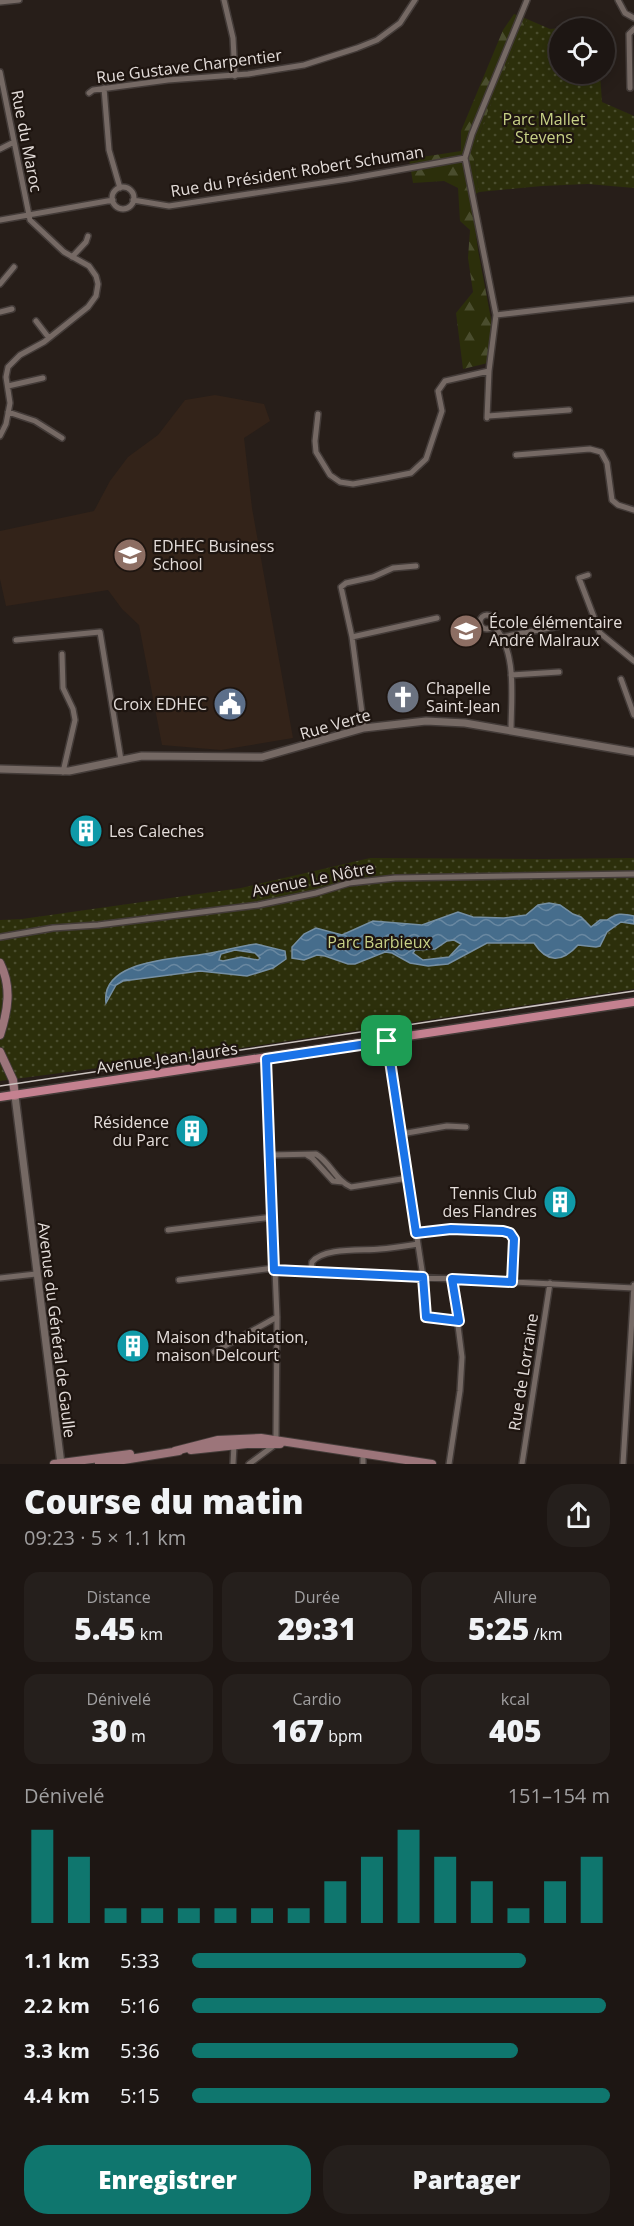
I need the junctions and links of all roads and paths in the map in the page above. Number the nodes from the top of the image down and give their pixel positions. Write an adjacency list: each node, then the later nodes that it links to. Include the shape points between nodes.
1 (19, 0): 7 (street)
2 (225, 0): 11 (street)
3 (415, 0): 11 (street, Rue Gustave Charpentier, via 396,26 364,46 299,66)
4 (527, 0): 18 (street)
5 (618, 0): 8 (street, via 625,13)
6 (1, 1): 7 (street)
7 (10, 1)
8 (634, 18)
9 (634, 29): 14 (street, via 629,34)
10 (0, 72): 12 (street, Rue du Maroc)
11 (235, 76): 13 (street, Rue Gustave Charpentier)
12 (1, 82): 16 (street, Rue du Maroc)
13 (104, 88): 15 (street, Rue Gustave Charpentier); 19 (street, via 109,150)
14 (630, 88)
15 (89, 93)
16 (14, 142): 17 (street); 22 (street, Rue du Maroc)
17 (0, 149)
18 (465, 158): 21 (street, Rue du Président Robert Schuman, via 169,206); 31 (street)
19 (120, 188): 20 (street); 21 (street, via 130,190)
20 (113, 200): 21 (street, via 123,209); 22 (street)
21 (133, 200)
22 (28, 215): 23 (street); 25 (street, via 32,223)
23 (0, 220)
24 (88, 236): 25 (street)
25 (72, 257): 33 (street, via 94,273 97,293 88,307)
26 (14, 267): 27 (street)
27 (0, 284)
28 (634, 299): 31 (street)
29 (12, 309): 30 (street)
30 (0, 312)
31 (496, 315): 34 (street)
32 (36, 321): 33 (street)
33 (49, 338): 35 (street, via 17,357)
34 (489, 371): 38 (street, via 487,417); 40 (street, via 445,381 438,392 442,411 426,459 411,473 352,484 330,476 316,452)
35 (3, 376): 37 (street)
36 (43, 378): 37 (street)
37 (8, 386): 39 (street)
38 (569, 410)
39 (8, 412): 41 (street); 42 (street, via 35,421)
40 (318, 414)
41 (0, 436)
42 (62, 438)
43 (516, 454): 44 (street, via 590,449 601,452 607,463 612,500)
44 (634, 510)
45 (416, 566): 50 (street, via 393,568 341,587)
46 (588, 575): 54 (street, via 579,578 600,633)
47 (437, 618): 50 (street)
48 (580, 622): 51 (street)
49 (493, 625): 51 (street)
50 (352, 637): 59 (street)
51 (502, 637): 56 (street)
52 (16, 640): 62 (street, via 100,632)
53 (62, 654): 64 (street, via 63,688 75,720)
54 (634, 661)
55 (559, 672): 56 (street)
56 (511, 675): 60 (street)
57 (621, 679): 58 (street)
58 (634, 715)
59 (364, 728): 60 (street, Rue Verte, via 437,721); 62 (street, Rue Verte, via 262,757 142,756)
60 (511, 732): 61 (street, Rue Verte)
61 (634, 752)
62 (121, 760): 64 (street, Rue Verte)
63 (0, 769): 64 (street, Rue Verte)
64 (63, 772)
65 (634, 874): 66 (street, Avenue Le Nôtre, via 395,878 348,883 258,905)
66 (0, 937)
67 (0, 963): 69 (main road, via 8,998)
68 (634, 1004): 70 (main road, Avenue Jean Jaurès)
69 (0, 1035)
70 (387, 1041): 72 (main road, Avenue Jean Jaurès); 76 (street)
71 (0, 1052): 73 (main road, via 13,1080)
72 (266, 1059): 73 (main road, Avenue Jean Jaurès); 77 (street)
73 (15, 1096): 74 (main road, Avenue Jean Jaurès); 85 (street, Avenue du Général de Gaulle)
74 (0, 1097)
75 (466, 1127): 76 (street, via 447,1126)
76 (401, 1134): 78 (street)
77 (271, 1155): 78 (street, via 318,1155 351,1186); 79 (street)
78 (408, 1178): 81 (street)
79 (273, 1217): 80 (street); 83 (street)
80 (168, 1230)
81 (416, 1233): 82 (street); 90 (street, via 451,1229 510,1233 514,1239)
82 (418, 1244): 84 (street, via 320,1256 312,1262); 86 (street)
83 (274, 1269): 84 (street); 89 (street); 94 (street)
84 (311, 1272): 86 (street)
85 (36, 1274): 87 (street); 104 (street, Avenue du Général de Gaulle)
86 (423, 1277): 88 (street); 95 (street, via 426,1317)
87 (0, 1278)
88 (452, 1279): 90 (street); 95 (street)
89 (179, 1280)
90 (512, 1282): 91 (street)
91 (550, 1283): 92 (street); 111 (street, Rue de Lorraine)
92 (634, 1287): 93 (street)
93 (633, 1305): 97 (street)
94 (277, 1317): 96 (street); 101 (street)
95 (459, 1321): 110 (street, via 461,1382)
96 (214, 1352)
97 (632, 1353): 98 (street)
98 (627, 1405): 99 (street); 112 (street)
99 (634, 1407)
100 (234, 1441): 101 (main road); 103 (main road); 106 (street)
101 (276, 1442): 102 (main road); 107 (street)
102 (363, 1453): 108 (street); 109 (main road)
103 (150, 1454): 104 (main road); 105 (main road)
104 (59, 1464)
105 (99, 1464)
106 (233, 1464)
107 (249, 1464)
108 (363, 1464)
109 (432, 1464)
110 (449, 1464)
111 (522, 1464)
112 (623, 1464)

